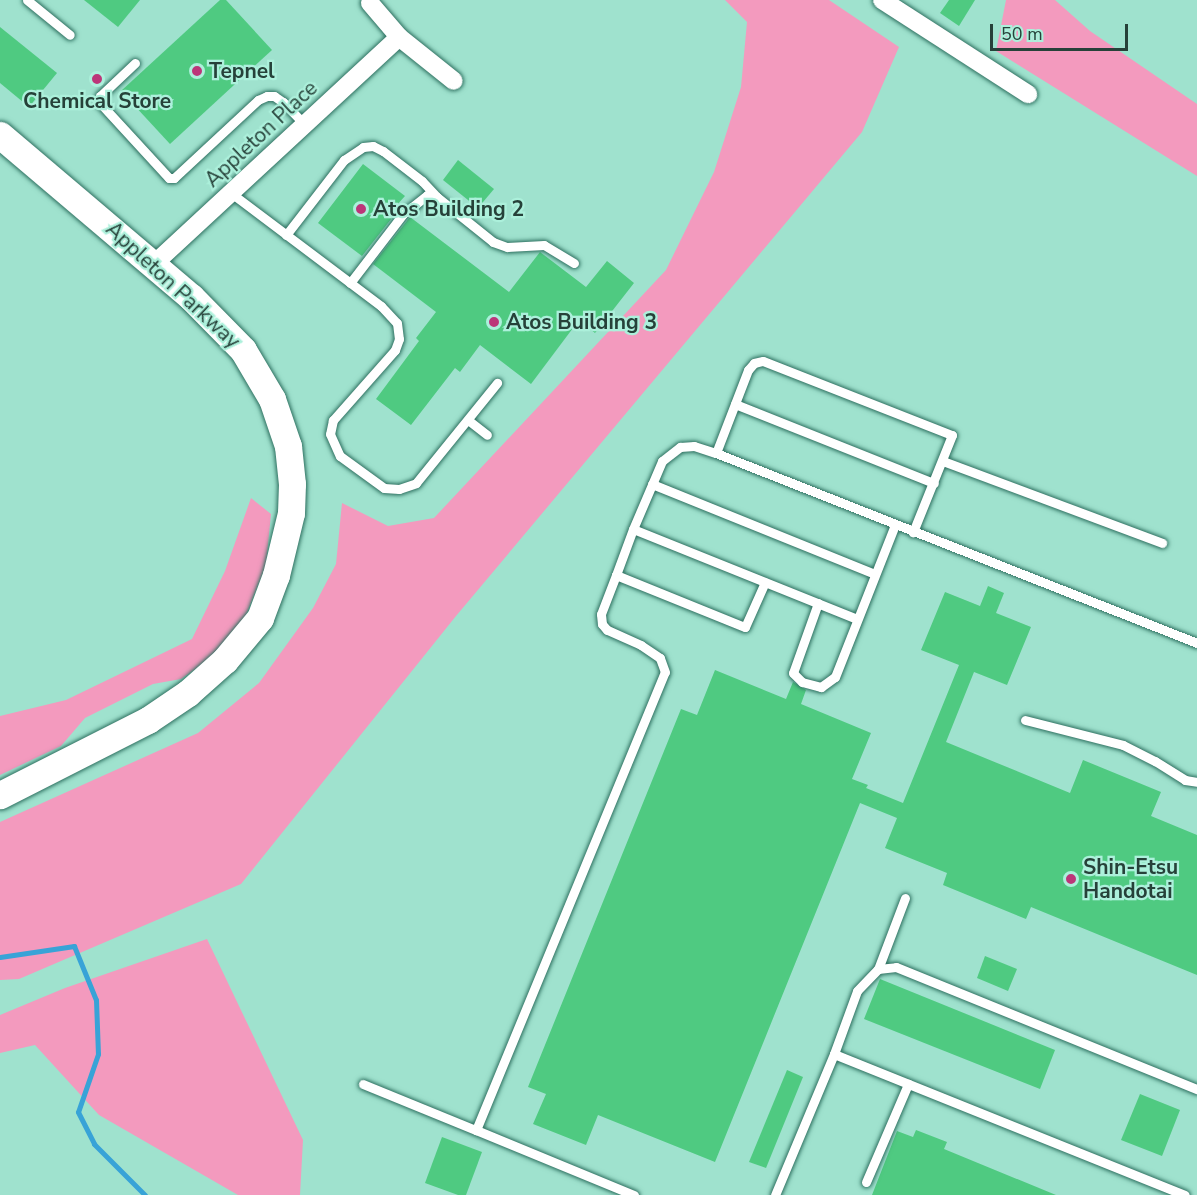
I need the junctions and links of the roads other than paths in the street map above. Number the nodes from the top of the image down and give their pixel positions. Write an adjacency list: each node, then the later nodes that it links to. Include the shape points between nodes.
1 (27, 0): 4 (lane)
2 (882, 0): 8 (street)
3 (370, 3): 5 (street)
4 (70, 34)
5 (399, 37): 7 (street); 9 (street, Appleton Place)
6 (135, 63): 9 (lane, via 100,96 100,103 169,178 174,178 267,96 283,102)
7 (454, 81)
8 (1028, 94)
9 (304, 124): 11 (street, Appleton Place)
10 (0, 135): 14 (street, Appleton Parkway)
11 (231, 194): 13 (lane); 14 (street, Appleton Place)
12 (437, 197): 13 (lane, via 383,151 363,147 344,160); 15 (lane, via 493,242 507,247 544,245); 16 (lane, via 427,195 403,214)
13 (286, 235): 16 (lane)
14 (154, 264): 37 (street, Appleton Parkway, via 243,350 272,399 288,446 292,484 291,513 276,575 260,618 225,660 188,693 148,720)
15 (574, 264)
16 (350, 283): 19 (lane, via 397,323 399,339 395,350 333,420 330,434 340,456 384,488 399,489 416,483)
17 (496, 383): 19 (lane)
18 (735, 404): 21 (lane); 22 (lane, via 748,370 763,361 952,435); 23 (lane)
19 (468, 420): 20 (lane)
20 (486, 435)
21 (716, 453): 24 (lane, via 694,446 680,447 662,461); 25 (lane)
22 (943, 461): 23 (lane); 28 (lane)
23 (934, 483): 27 (lane)
24 (652, 484): 26 (lane); 30 (lane)
25 (895, 525): 27 (lane); 30 (lane)
26 (633, 529): 29 (lane); 31 (lane)
27 (913, 532): 34 (lane)
28 (1162, 543)
29 (616, 574): 31 (lane, via 745,627); 44 (lane, via 601,614 602,624 660,658 665,672)
30 (875, 574): 33 (lane)
31 (765, 582): 32 (lane)
32 (818, 603): 33 (lane); 33 (lane, via 793,673 809,685 820,687 835,677)
33 (857, 619)
34 (1197, 643)
35 (1025, 720): 36 (lane, via 1123,745 1185,780)
36 (1197, 782)
37 (0, 795)
38 (905, 898): 39 (lane)
39 (878, 969): 40 (lane, via 857,991); 43 (lane, via 896,967)
40 (834, 1054): 42 (lane); 47 (lane)
41 (363, 1084): 44 (lane)
42 (908, 1084): 45 (lane); 48 (lane)
43 (1197, 1089)
44 (476, 1130): 46 (lane)
45 (867, 1182)
46 (634, 1195)
47 (775, 1195)
48 (1185, 1195)

